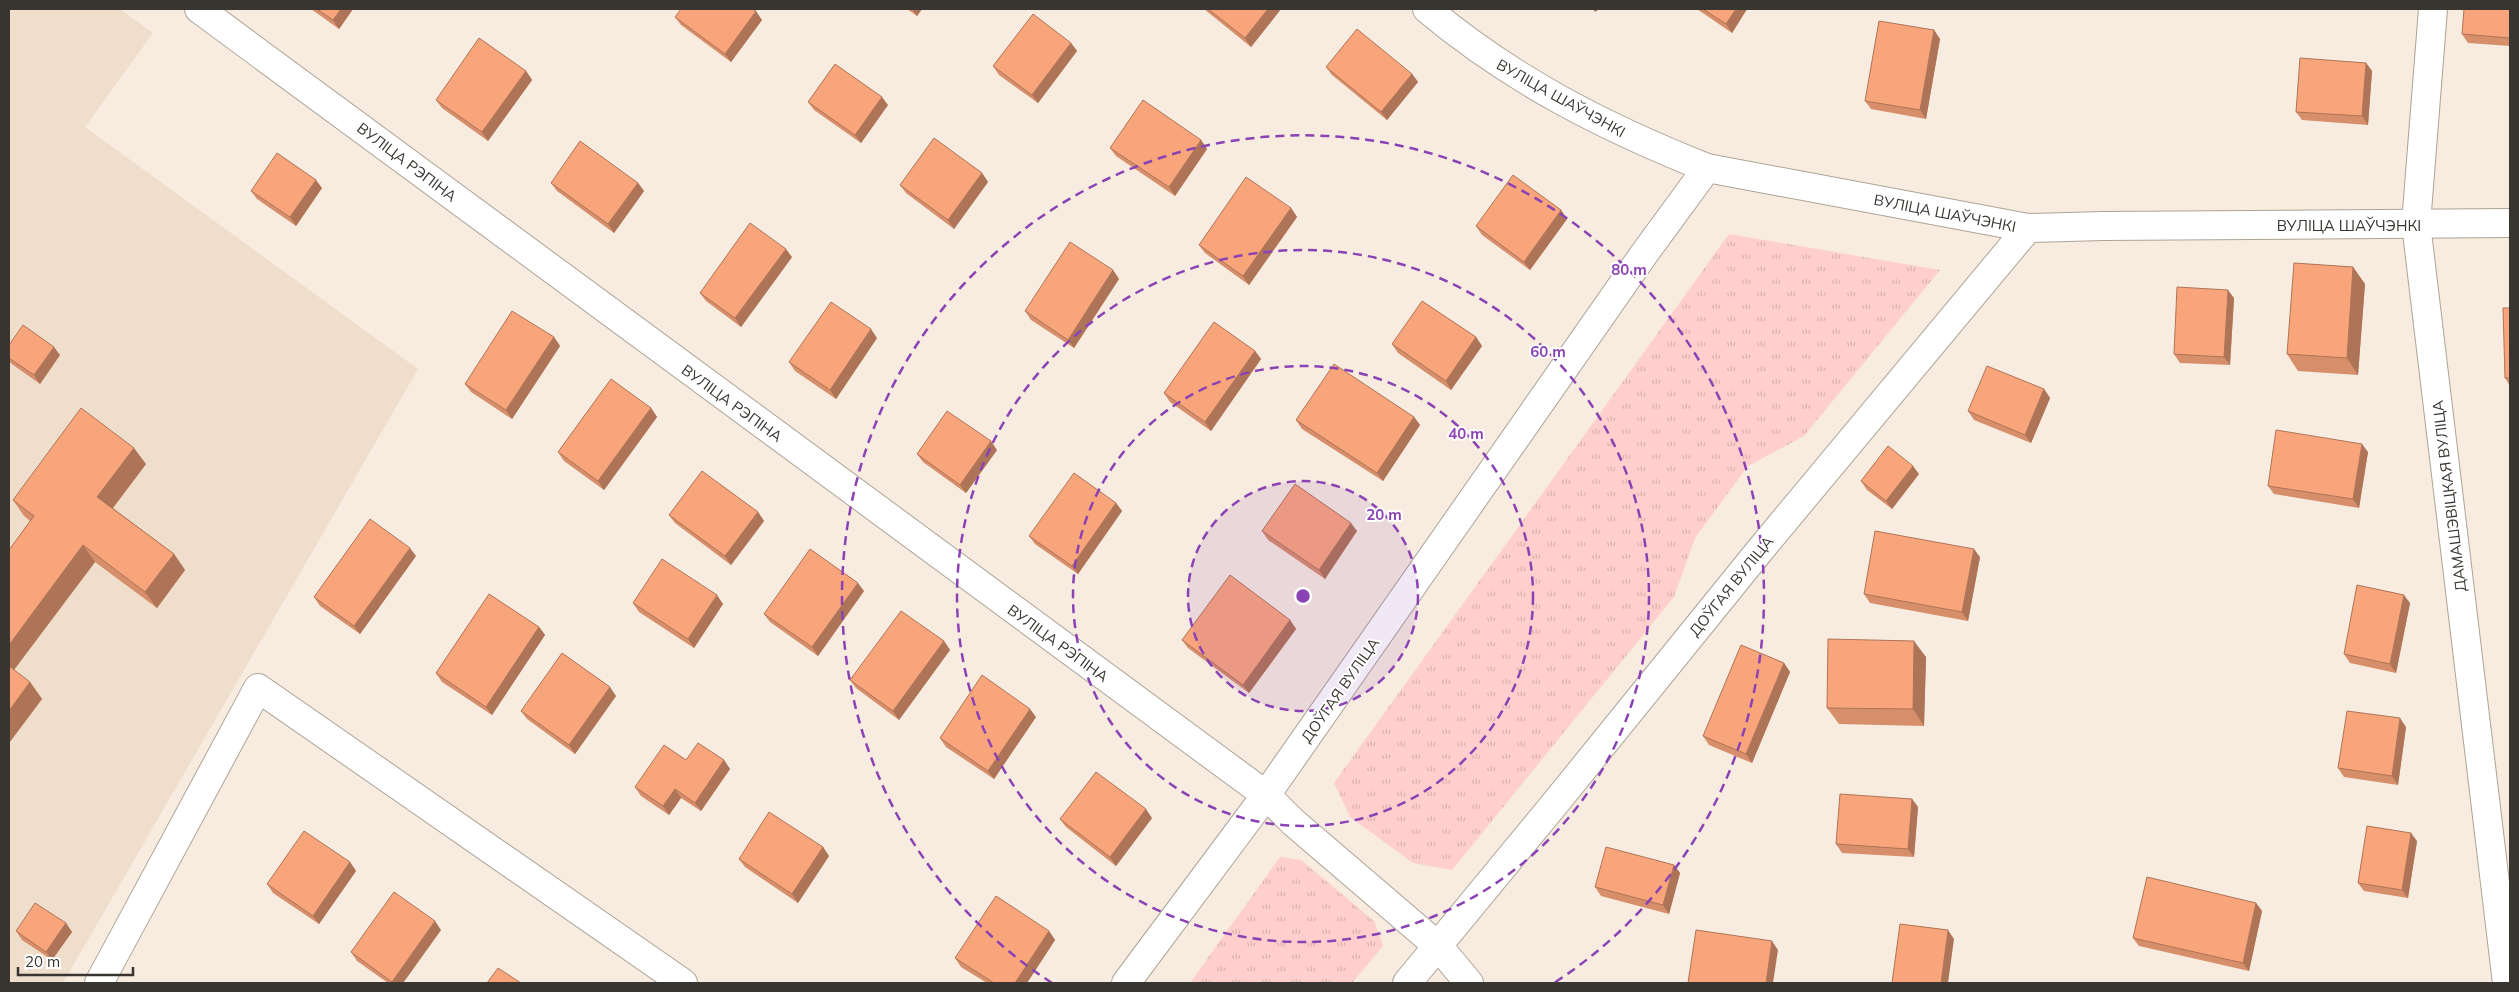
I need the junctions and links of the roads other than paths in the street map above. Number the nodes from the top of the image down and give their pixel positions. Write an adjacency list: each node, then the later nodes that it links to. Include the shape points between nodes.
1 (1427, 9): 4 (street, ВУЛІЦА ШАЎЧЭНКІ, via 1465,41 1519,77 1636,140)
2 (2433, 9): 6 (street, ДАМАШЭВІЦКАЯ ВУЛІЦА)
3 (213, 13): 8 (street, ВУЛІЦА РЭПІНА)
4 (1707, 168): 7 (street, ВУЛІЦА ШАЎЧЭНКІ); 8 (street, ДОЎГАЯ ВУЛІЦА)
5 (2510, 223): 6 (street, ВУЛІЦА ШАЎЧЭНКІ)
6 (2416, 224): 7 (street, ВУЛІЦА ШАЎЧЭНКІ); 9 (street, ДАМАШЭВІЦКАЯ ВУЛІЦА)
7 (2028, 228): 10 (street, ДОЎГАЯ ВУЛІЦА, via 1765,544)
8 (1266, 795): 10 (street, via 1293,822); 13 (street, ДОЎГАЯ ВУЛІЦА)
9 (2504, 900): 16 (street, ДАМАШЭВІЦКАЯ ВУЛІЦА)
10 (1439, 946): 14 (street, ДОЎГАЯ ВУЛІЦА); 15 (street)
11 (99, 983): 12 (street, via 258,688)
12 (683, 983)
13 (1126, 983)
14 (1407, 983)
15 (1469, 983)
16 (2507, 983)

